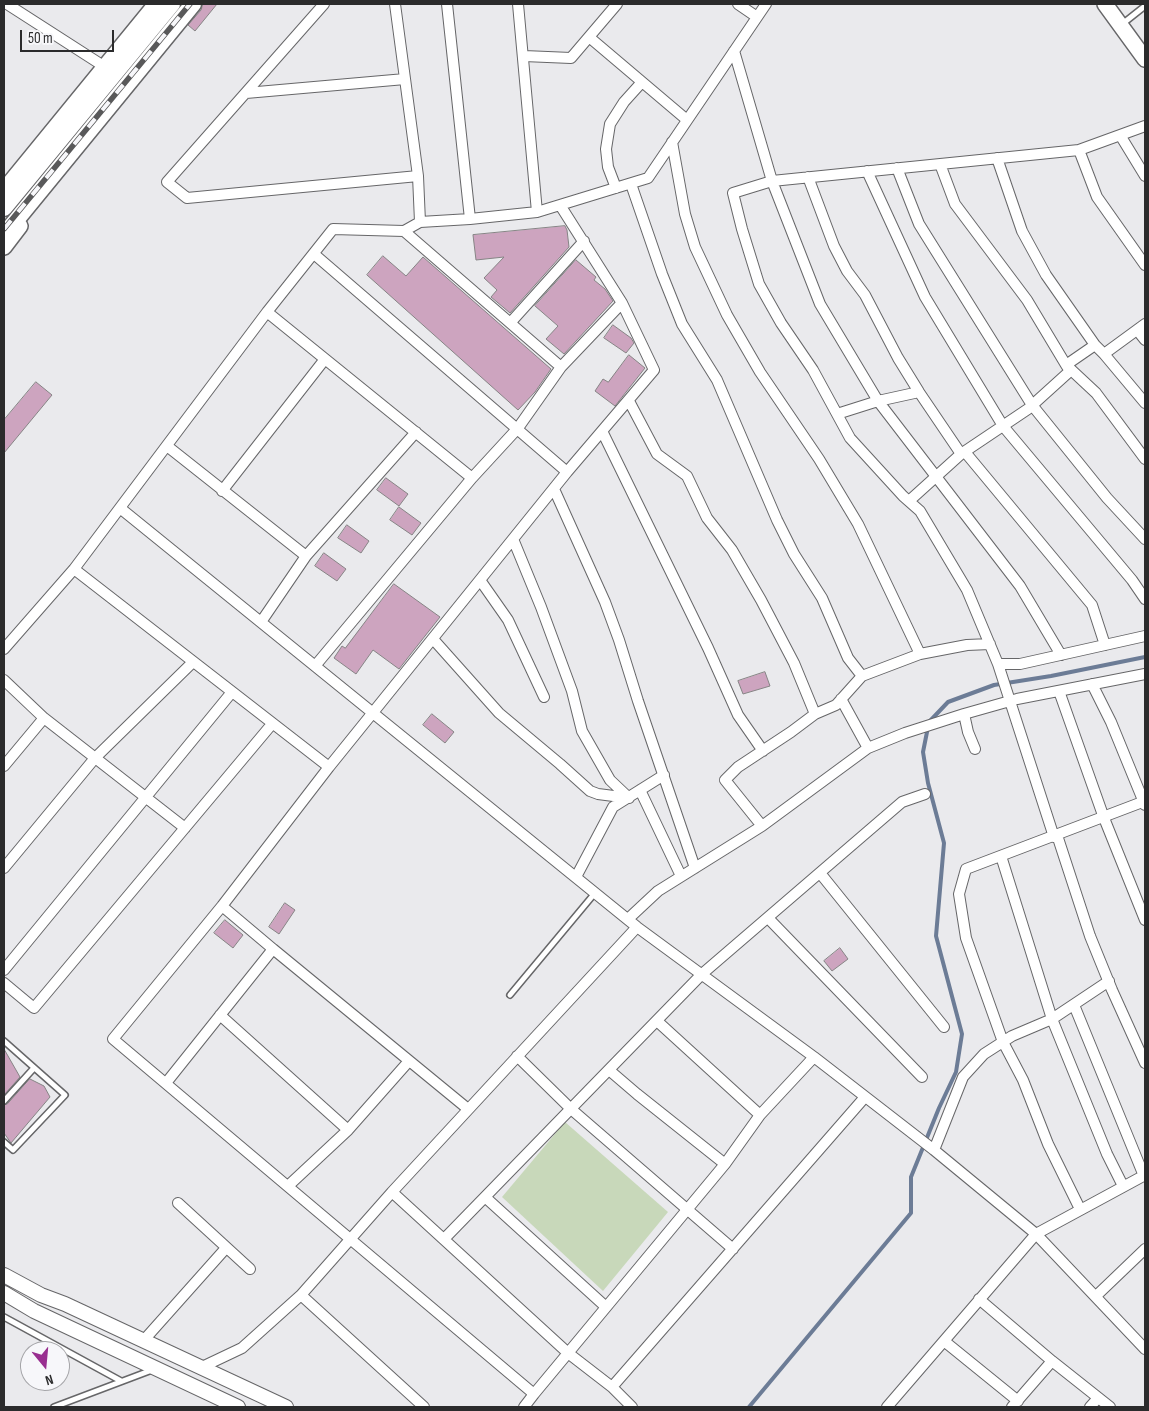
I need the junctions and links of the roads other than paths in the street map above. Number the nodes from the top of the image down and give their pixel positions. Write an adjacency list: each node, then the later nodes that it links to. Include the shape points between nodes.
1 (5, 4): 21 (street)
2 (156, 4): 21 (main road)
3 (172, 4): 42 (main road)
4 (193, 4): 47 (main road)
5 (201, 4): 49 (main road)
6 (324, 4): 24 (street)
7 (395, 4): 22 (street)
8 (447, 4): 44 (street)
9 (518, 4): 19 (street)
10 (617, 4): 17 (street)
11 (738, 4): 15 (street)
12 (766, 4): 15 (street)
13 (1106, 4): 16 (main road)
14 (1145, 6): 16 (lane)
15 (757, 17): 18 (street)
16 (1121, 25): 20 (main road)
17 (589, 37): 19 (street, via 571,58); 23 (street)
18 (734, 51): 25 (street); 37 (street)
19 (524, 56): 43 (street)
20 (1145, 59)
21 (105, 67): 40 (main road)
22 (405, 79): 24 (street); 34 (street)
23 (642, 82): 25 (street); 39 (street, via 610,124 606,149 608,167)
24 (246, 93): 34 (street, via 166,182 188,198)
25 (687, 120): 28 (street)
26 (1145, 126): 27 (street)
27 (1120, 135): 29 (street); 35 (street)
28 (672, 142): 38 (street, via 648,178); 94 (street, via 685,214 695,247 727,315 858,524)
29 (1079, 150): 30 (street); 51 (street, via 1096,197)
30 (997, 158): 31 (street); 57 (street, via 1022,231 1046,275)
31 (940, 164): 32 (street); 60 (street, via 954,204 1027,300)
32 (897, 168): 33 (street); 66 (street, via 919,224)
33 (867, 171): 36 (street); 68 (street, via 925,296)
34 (418, 176): 45 (street)
35 (1145, 176)
36 (808, 177): 37 (street); 62 (street, via 834,246)
37 (772, 181): 64 (street, via 820,304); 67 (street, via 733,193 742,229 759,284)
38 (631, 184): 39 (street); 100 (street, via 682,324 717,380 777,520 822,598 848,658)
39 (616, 188): 41 (street)
40 (4, 190)
41 (560, 205): 43 (street); 48 (street)
42 (4, 208)
43 (537, 212): 44 (street)
44 (470, 219): 45 (street)
45 (420, 222): 46 (street)
46 (404, 231): 50 (street, via 333,229); 54 (street)
47 (4, 235)
48 (584, 241): 52 (street); 54 (street)
49 (4, 247)
50 (314, 254): 53 (street); 69 (street)
51 (1145, 265)
52 (622, 303): 61 (street); 63 (street, via 654,370)
53 (267, 312): 59 (street); 72 (street)
54 (511, 322): 61 (street)
55 (1141, 327): 56 (street); 58 (street)
56 (1145, 340)
57 (1095, 345): 58 (street); 60 (street)
58 (1104, 354): 65 (street)
59 (326, 359): 71 (street); 79 (street)
60 (1066, 365): 66 (street, via 1070,371); 74 (street, via 1096,393)
61 (561, 367): 69 (street)
62 (919, 392): 64 (street); 73 (street)
63 (628, 400): 70 (street); 109 (street, via 657,454 687,476 707,518 732,550 794,663)
64 (878, 401): 67 (street); 76 (street)
65 (1145, 403)
66 (1032, 405): 68 (street); 83 (street, via 1107,498)
67 (837, 414): 80 (street, via 850,438)
68 (1003, 426): 73 (street); 87 (street)
69 (518, 428): 75 (street); 77 (street)
70 (602, 431): 75 (street); 115 (street, via 738,716)
71 (416, 432): 77 (street); 84 (street)
72 (167, 446): 79 (street); 81 (street)
73 (963, 453): 76 (street); 92 (street, via 1092,605)
74 (1145, 459)
75 (567, 472): 78 (street)
76 (936, 477): 80 (street); 95 (street, via 1020,586)
77 (472, 478): 98 (street)
78 (554, 489): 82 (street); 119 (street, via 605,602)
79 (222, 490): 84 (street)
80 (909, 501): 91 (street, via 920,511 967,590)
81 (120, 508): 85 (street); 88 (street)
82 (514, 539): 86 (street); 123 (street, via 568,681 582,731 610,780)
83 (1145, 539)
84 (306, 556): 88 (street)
85 (74, 569): 93 (street); 96 (street)
86 (480, 580): 90 (street); 105 (street, via 508,620)
87 (1145, 599)
88 (261, 622): 98 (street)
89 (1145, 636): 92 (street)
90 (434, 638): 108 (street); 123 (street, via 498,713 590,791)
91 (990, 644): 94 (street); 97 (street)
92 (1105, 645): 95 (street)
93 (4, 649)
94 (920, 654): 100 (street)
95 (1061, 655): 97 (street, via 1020,664)
96 (193, 662): 104 (street); 116 (street)
97 (998, 664): 107 (street)
98 (314, 666): 108 (street)
99 (1145, 674): 102 (street)
100 (862, 676): 106 (street)
101 (4, 680): 111 (street)
102 (1092, 684): 103 (street); 124 (street)
103 (1059, 691): 107 (street); 125 (street)
104 (232, 692): 112 (street); 122 (street)
105 (544, 697)
106 (842, 699): 109 (street); 113 (street)
107 (1009, 701): 110 (street); 128 (street)
108 (374, 713): 118 (street); 133 (street)
109 (815, 714): 115 (street)
110 (964, 714): 113 (street); 114 (street)
111 (44, 718): 116 (street); 117 (street)
112 (272, 724): 118 (street); 127 (street)
113 (868, 748): 126 (street)
114 (976, 749)
115 (762, 751): 126 (street, via 724,780)
116 (96, 758): 122 (street); 130 (street)
117 (4, 766)
118 (329, 767): 136 (street)
119 (664, 775): 120 (street); 131 (street)
120 (640, 790): 123 (street); 134 (street)
121 (925, 794): 132 (street, via 902,802)
122 (145, 797): 127 (street); 142 (street)
123 (628, 798): 133 (street, via 613,807)
124 (1145, 803): 125 (street)
125 (1104, 818): 128 (street); 139 (street)
126 (762, 826): 131 (street)
127 (185, 828): 145 (street, via 34,1008)
128 (1055, 836): 129 (street); 144 (street)
129 (1001, 856): 149 (street); 153 (street, via 966,870 959,894 966,938)
130 (4, 868)
131 (695, 868): 134 (street)
132 (820, 873): 137 (street); 151 (street)
133 (576, 876): 135 (street)
134 (681, 876): 138 (street, via 658,891)
135 (595, 892): 138 (street); 146 (lane)
136 (222, 906): 141 (street); 161 (street, via 114,1039)
137 (768, 918): 143 (street); 160 (street)
138 (628, 919): 140 (street)
139 (1145, 920)
140 (637, 927): 143 (street); 154 (street)
141 (273, 949): 148 (street); 156 (street)
142 (4, 970)
143 (702, 974): 150 (street); 155 (street)
144 (1108, 981): 147 (street); 157 (street)
145 (4, 983)
146 (510, 995)
147 (1074, 1005): 149 (street); 171 (street)
148 (220, 1015): 161 (street); 167 (street)
149 (1052, 1019): 153 (street); 173 (street, via 1107,1154)
150 (657, 1021): 159 (street); 166 (street)
151 (944, 1027)
152 (4, 1041): 158 (lane)
153 (1003, 1042): 169 (street, via 984,1054 963,1077); 177 (street)
154 (517, 1056): 164 (street); 165 (street)
155 (814, 1057): 162 (street); 166 (street)
156 (408, 1061): 164 (street); 167 (street)
157 (1145, 1063)
158 (34, 1068): 163 (lane); 168 (lane, via 65,1094 13,1150)
159 (609, 1070): 165 (street); 170 (street)
160 (922, 1077)
161 (166, 1083): 172 (street)
162 (865, 1098): 169 (street); 183 (street)
163 (4, 1101)
164 (468, 1109): 174 (street)
165 (571, 1109): 175 (street); 178 (street)
166 (760, 1115): 170 (street)
167 (348, 1130): 172 (street)
168 (4, 1142)
169 (932, 1149): 179 (street)
170 (725, 1164): 178 (street)
171 (1145, 1176): 173 (street)
172 (288, 1186): 180 (street)
173 (1124, 1186): 177 (street)
174 (392, 1192): 180 (street); 181 (street)
175 (485, 1196): 181 (street); 191 (street)
176 (178, 1203): 182 (street)
177 (1080, 1209): 179 (street)
178 (687, 1210): 183 (street); 191 (street)
179 (1036, 1234): 189 (street); 190 (street)
180 (350, 1239): 188 (street); 202 (street)
181 (444, 1239): 196 (street)
182 (226, 1248): 185 (street); 193 (street)
183 (733, 1248): 201 (street)
184 (1145, 1249): 189 (street)
185 (250, 1269)
186 (4, 1275): 193 (street, via 41,1295)
187 (4, 1293): 199 (street, via 34,1311)
188 (301, 1295): 198 (street, via 242,1348); 208 (street)
189 (1096, 1296): 195 (street)
190 (979, 1299): 194 (street); 197 (street)
191 (606, 1307): 196 (street)
192 (4, 1318): 200 (lane)
193 (144, 1340): 198 (street)
194 (944, 1341): 204 (street); 211 (street)
195 (1145, 1349)
196 (568, 1353): 201 (street); 202 (street)
197 (1052, 1361): 203 (street); 204 (street)
198 (202, 1367): 207 (street, via 263,1399)
199 (155, 1368): 200 (lane); 206 (street)
200 (121, 1381): 205 (lane)
201 (612, 1387): 210 (street)
202 (534, 1394): 209 (street)
203 (1098, 1398): 212 (street); 213 (street)
204 (1015, 1404)
205 (54, 1407)
206 (238, 1407)
207 (286, 1407)
208 (424, 1407)
209 (524, 1407)
210 (632, 1407)
211 (887, 1407)
212 (1090, 1407)
213 (1110, 1407)

